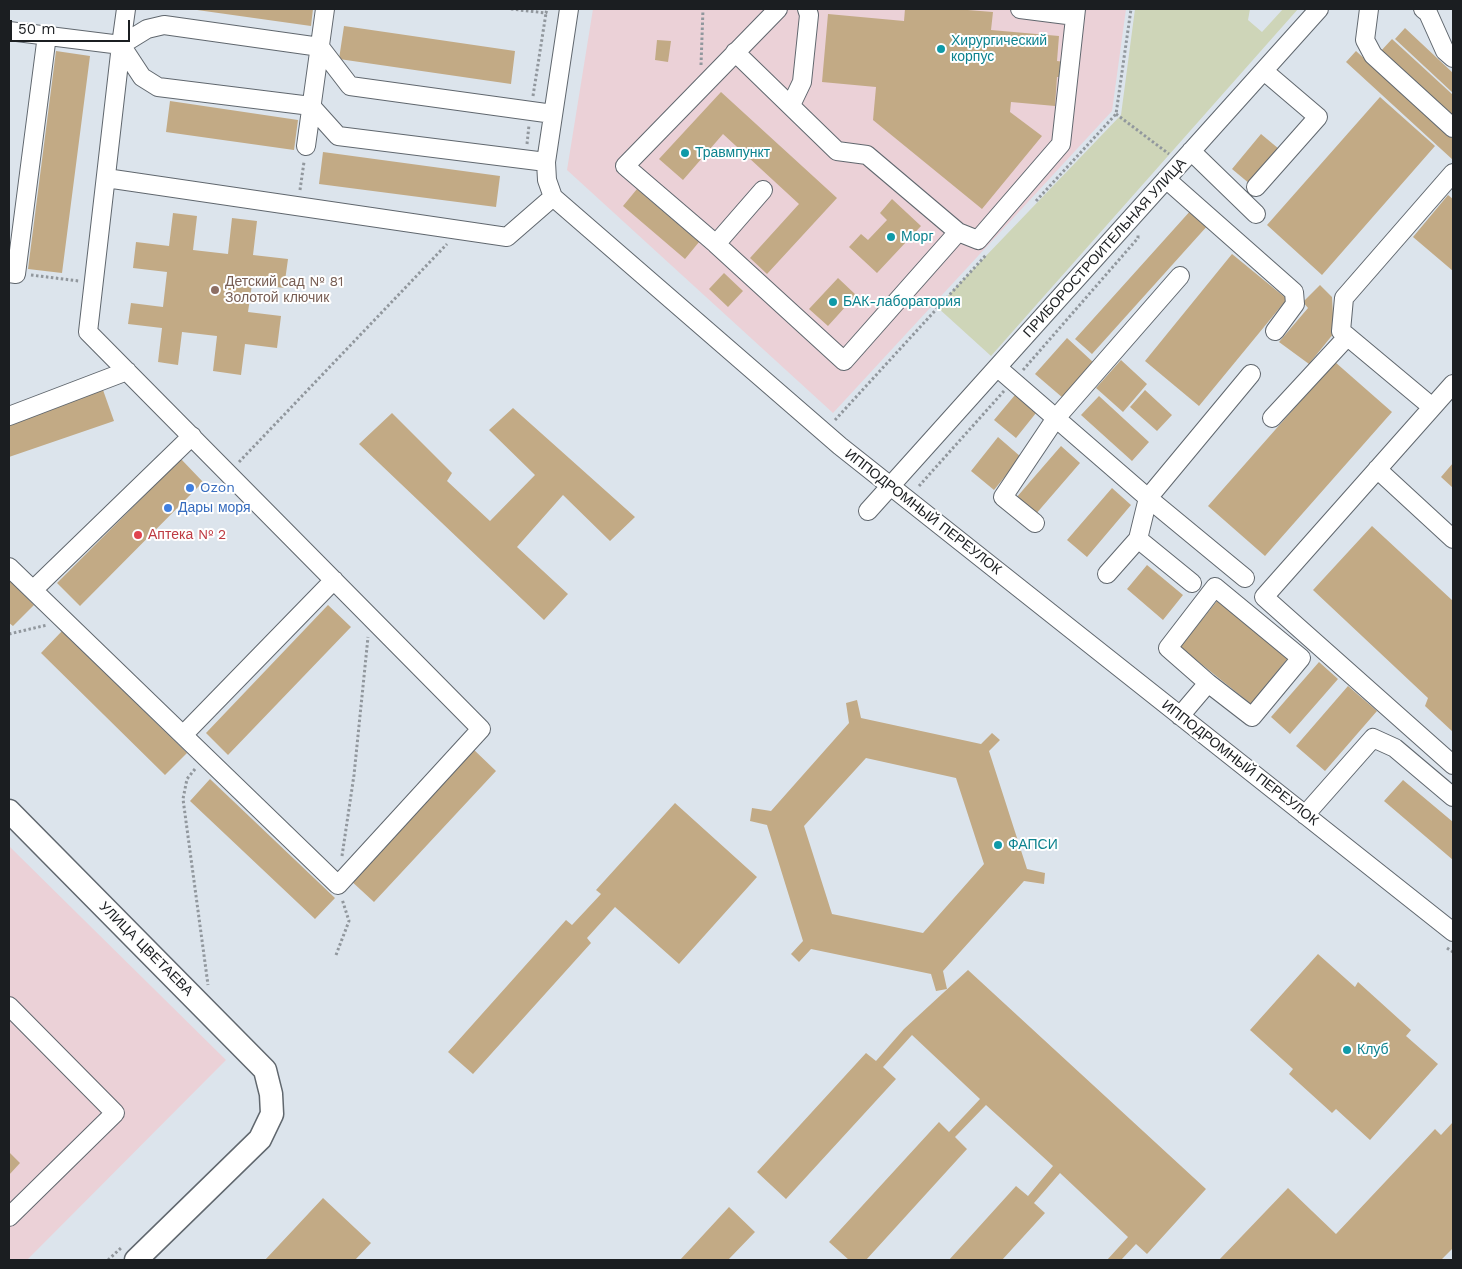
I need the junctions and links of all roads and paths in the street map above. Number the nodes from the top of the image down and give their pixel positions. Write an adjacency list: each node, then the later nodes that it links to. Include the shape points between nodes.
1 (126, 9): 16 (street)
2 (325, 9): 17 (street)
3 (511, 9): 4 (path, via 546,13)
4 (547, 9)
5 (569, 9): 24 (street)
6 (703, 9): 21 (path, via 700,59)
7 (778, 9): 18 (street)
8 (807, 9): 22 (street, via 802,82)
9 (1020, 9): 13 (street)
10 (1319, 9): 20 (street, ПРИБОРОСТРОИТЕЛЬНАЯ УЛИЦА)
11 (1369, 9): 26 (street, via 1365,40 1373,55)
12 (1423, 9): 19 (street)
13 (1075, 12): 39 (street, via 1061,144 978,240)
14 (9, 31): 15 (street)
15 (47, 35): 16 (street); 41 (street)
16 (121, 44): 17 (street, via 147,29 164,25); 23 (street, via 142,77 158,87); 31 (street)
17 (320, 47): 23 (street); 24 (street, via 350,86)
18 (735, 52): 21 (street); 22 (street)
19 (1453, 58)
20 (1264, 70): 28 (street, ПРИБОРОСТРОИТЕЛЬНАЯ УЛИЦА); 33 (street, via 1318,117)
21 (703, 84): 40 (street, via 626,166)
22 (791, 105): 39 (street, via 837,151 867,155)
23 (311, 106): 27 (street); 29 (street, via 338,136)
24 (553, 114): 29 (street)
25 (1116, 114): 28 (path)
26 (1453, 128)
27 (306, 146): 36 (path)
28 (1186, 157): 32 (street, ПРИБОРОСТРОИТЕЛЬНАЯ УЛИЦА); 37 (street)
29 (546, 162): 35 (street, via 547,180)
30 (1453, 173): 45 (street, via 1344,298 1341,332)
31 (106, 178): 36 (street); 43 (street)
32 (1166, 179): 44 (street, via 1294,292 1295,304); 46 (street, ПРИБОРОСТРОИТЕЛЬНАЯ УЛИЦА)
33 (1256, 187)
34 (763, 190): 40 (street)
35 (553, 197): 38 (street, via 507,237); 57 (street, ИППОДРОМНЫЙ ПЕРЕУЛОК)
36 (298, 206): 38 (street)
37 (1256, 214)
38 (460, 230): 56 (path)
39 (958, 232): 40 (street, via 844,361)
40 (716, 244)
41 (12, 273): 43 (path)
42 (1180, 276): 52 (street)
43 (94, 283): 47 (street, via 88,332)
44 (1274, 331)
45 (1347, 337): 50 (street); 53 (street)
46 (998, 368): 52 (street); 57 (street, ПРИБОРОСТРОИТЕЛЬНАЯ УЛИЦА)
47 (127, 371): 51 (street); 54 (street)
48 (1251, 374): 58 (street)
49 (1453, 384): 50 (street)
50 (1432, 407): 55 (street)
51 (9, 416)
52 (1056, 418): 58 (street); 60 (street, via 1003,497)
53 (1272, 418)
54 (192, 436): 56 (street); 68 (street)
55 (1378, 469): 61 (street); 76 (street, via 1264,597)
56 (228, 473): 66 (street)
57 (890, 486): 59 (street, ПРИБОРОСТРОИТЕЛЬНАЯ УЛИЦА); 73 (street, ИППОДРОМНЫЙ ПЕРЕУЛОК)
58 (1148, 498): 62 (street); 65 (street)
59 (868, 511)
60 (1034, 523)
61 (1453, 539)
62 (1138, 540): 64 (street); 67 (street)
63 (9, 567): 68 (street)
64 (1107, 574)
65 (1245, 578)
66 (334, 580): 69 (street); 74 (street)
67 (1192, 583)
68 (33, 590): 70 (street)
69 (370, 616): 80 (path, via 354,774); 80 (street, via 481,728)
70 (64, 621): 71 (path); 74 (street)
71 (9, 634)
72 (1208, 683): 72 (street, via 1252,717 1301,658 1215,587 1168,648); 73 (street)
73 (1180, 716): 79 (street, ИППОДРОМНЫЙ ПЕРЕУЛОК)
74 (183, 735): 75 (street)
75 (205, 756): 80 (street); 83 (path, via 187,779 183,798)
76 (1453, 765)
77 (1453, 797): 79 (street, via 1395,748 1373,738)
78 (9, 811): 86 (main road, УЛИЦА ЦВЕТАЕВА, via 265,1070 272,1114 260,1139)
79 (1305, 815): 81 (street, ИППОДРОМНЫЙ ПЕРЕУЛОК)
80 (338, 884): 82 (path, via 349,922)
81 (1453, 932)
82 (336, 956)
83 (208, 992)
84 (9, 1006): 85 (street, via 115,1113)
85 (9, 1216)
86 (129, 1254): 87 (path)
87 (108, 1260)

